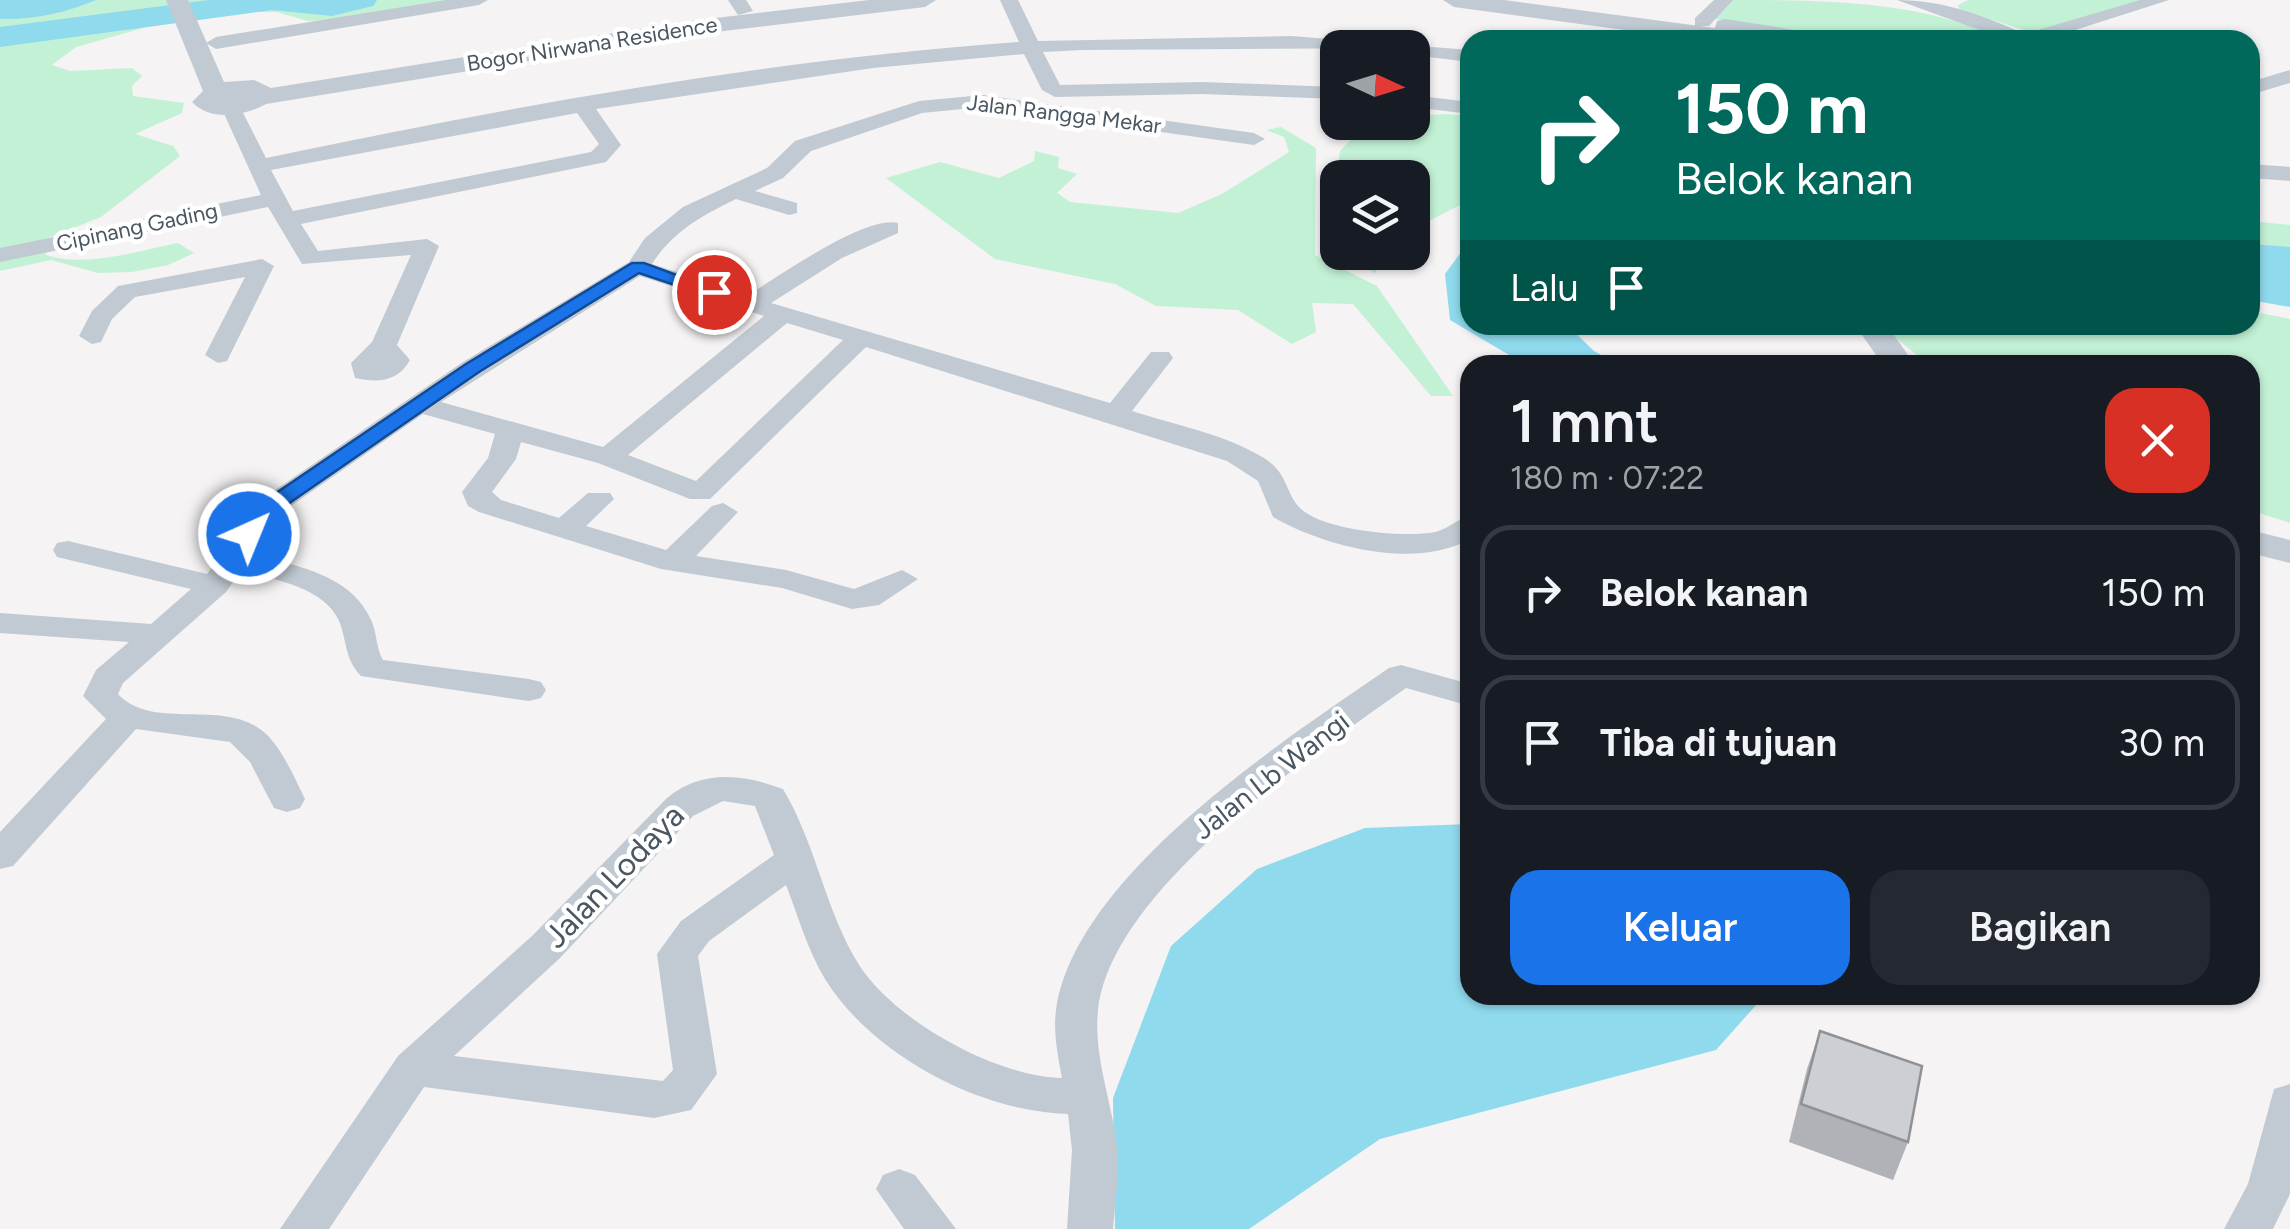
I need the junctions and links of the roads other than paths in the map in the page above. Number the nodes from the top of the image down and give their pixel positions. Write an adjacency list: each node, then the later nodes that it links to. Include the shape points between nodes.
1 (479, 0): 18 (street)
2 (839, 0): 10 (street, Bogor Nirwana Residence)
3 (925, 0): 17 (street, Bogor Nirwana Residence)
4 (1009, 0): 20 (street)
5 (1454, 0): 13 (street)
6 (1527, 0): 12 (street)
7 (1724, 0): 12 (street)
8 (1911, 0): 15 (street)
9 (2160, 0): 16 (street)
10 (740, 6): 17 (street, Bogor Nirwana Residence)
11 (190, 8): 18 (street); 27 (street)
12 (1702, 22): 14 (street)
13 (1641, 30)
14 (1752, 30)
15 (2004, 30)
16 (2066, 30)
17 (597, 38): 27 (street, Bogor Nirwana Residence)
18 (216, 44): 27 (street)
19 (1320, 44): 20 (street, via 1236,39)
20 (1031, 45): 25 (street, via 1055,91); 29 (street, via 780,73)
21 (1430, 51): 22 (street)
22 (1460, 55)
23 (2290, 76): 24 (street)
24 (2260, 88)
25 (1320, 92)
26 (2260, 93): 28 (street)
27 (241, 94): 33 (street)
28 (2290, 96)
29 (582, 105): 33 (street); 39 (street, via 610,146 598,157)
30 (1430, 105): 31 (street)
31 (1460, 107)
32 (1254, 139): 36 (street, Jalan Rangga Mekar, via 999,103 944,102 803,146 774,174)
33 (257, 166): 37 (street)
34 (2260, 172): 35 (street)
35 (2290, 174)
36 (732, 191): 38 (street); 46 (street, Jalan Rangga Mekar, via 675,225)
37 (274, 199): 39 (street); 43 (street, Cipinang Gading)
38 (789, 208)
39 (290, 218): 44 (street)
40 (433, 218): 42 (street)
41 (890, 228): 47 (street, via 834,252)
42 (426, 246): 44 (street); 51 (street)
43 (0, 254)
44 (310, 259): 45 (street)
45 (262, 266): 49 (street, via 127,291 101,316); 52 (street)
46 (638, 267): 47 (street); 54 (street, Jalan Rangga Mekar)
47 (750, 305): 48 (street)
48 (781, 315): 50 (street); 57 (street)
49 (92, 336)
50 (862, 336): 55 (street); 57 (street, via 700,493)
51 (383, 346)
52 (218, 355)
53 (1160, 358): 55 (street)
54 (422, 405): 56 (street); 67 (street, Jalan Rangga Mekar, via 267,509)
55 (1116, 412): 61 (street, via 1252,464 1277,488 1284,511 1306,523 1429,545)
56 (510, 430): 57 (street); 60 (street, via 502,459 477,492 479,500)
57 (608, 457)
58 (599, 499): 60 (street)
59 (723, 512): 65 (street)
60 (568, 526): 65 (street)
61 (1460, 537)
62 (2260, 544): 64 (street)
63 (68, 550): 67 (street)
64 (2290, 552)
65 (672, 562): 69 (street, via 798,568 862,599)
66 (2260, 568): 68 (street)
67 (224, 572): 71 (street, Jalan Rangga Mekar); 72 (street, via 334,593 355,618 363,660 373,670)
68 (2290, 576)
69 (902, 579)
70 (0, 622): 71 (street)
71 (155, 634): 74 (street, Jalan Rangga Mekar, via 108,678 100,696)
72 (529, 690)
73 (1460, 692): 79 (street, Jalan Lb Wangi, via 1401,676 1260,776 1172,854 1125,909 1082,987 1077,1023)
74 (127, 718): 75 (street, via 244,734); 76 (street)
75 (287, 799)
76 (0, 856)
77 (797, 858): 78 (street, Jalan Lodaya, via 770,798 744,789 702,790 546,947); 78 (street, via 695,931 677,954 695,1074 675,1097 654,1100); 79 (street, Jalan Lodaya, via 852,988 938,1056 1012,1092)
78 (412, 1068): 82 (street, Jalan Lodaya)
79 (1088, 1097): 84 (street, via 1094,1150)
80 (2290, 1102): 85 (street, via 2269,1199)
81 (900, 1189): 83 (street)
82 (303, 1229)
83 (932, 1229)
84 (1090, 1229)
85 (2247, 1229)

